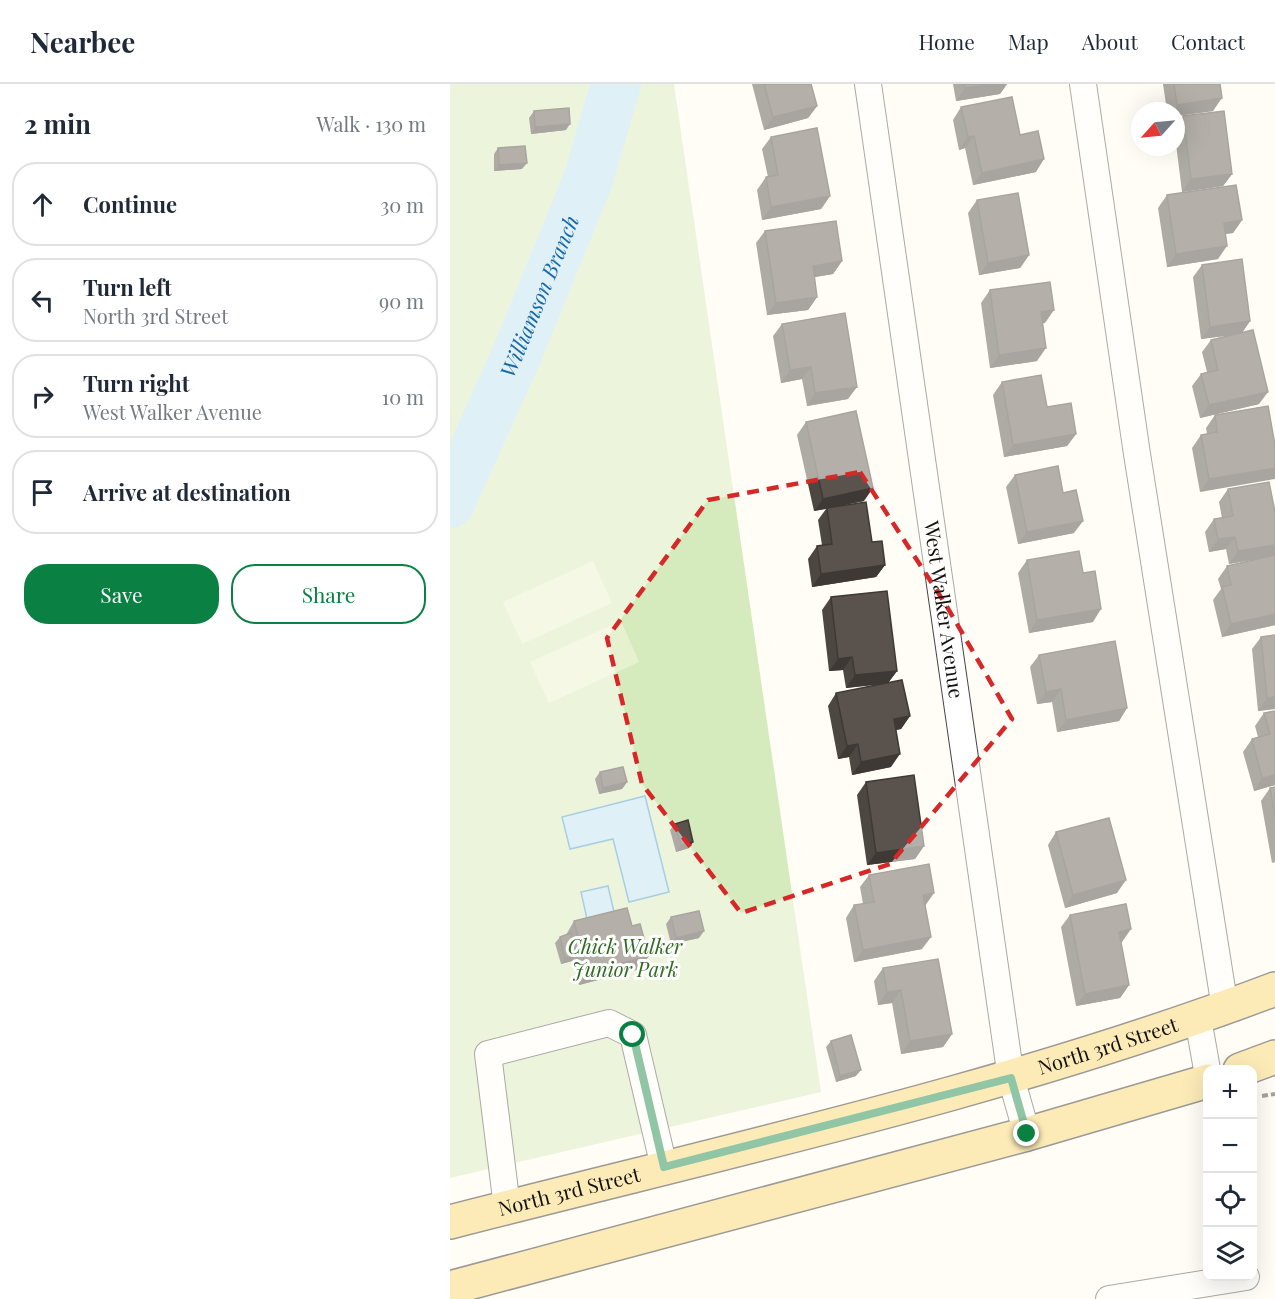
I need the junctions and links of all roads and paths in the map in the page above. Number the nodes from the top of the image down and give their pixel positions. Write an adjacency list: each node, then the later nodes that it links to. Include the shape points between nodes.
1 (868, 84): 8 (street, West Walker Avenue)
2 (1083, 84): 4 (street)
3 (1275, 989): 4 (main road, North 3rd Street)
4 (1212, 1013): 6 (street); 8 (main road, North 3rd Street)
5 (1275, 1057): 7 (main road)
6 (1209, 1065)
7 (1253, 1065)
8 (1011, 1078): 10 (street, West Walker Avenue); 11 (main road, North 3rd Street)
9 (1203, 1082): 10 (main road)
10 (1027, 1134): 15 (main road)
11 (664, 1167): 12 (main road, North 3rd Street); 12 (street, via 633,1035 609,1023 488,1054)
12 (507, 1207): 13 (main road, North 3rd Street)
13 (450, 1222)
14 (1247, 1284): 16 (street)
15 (450, 1288)
16 (1109, 1299)

